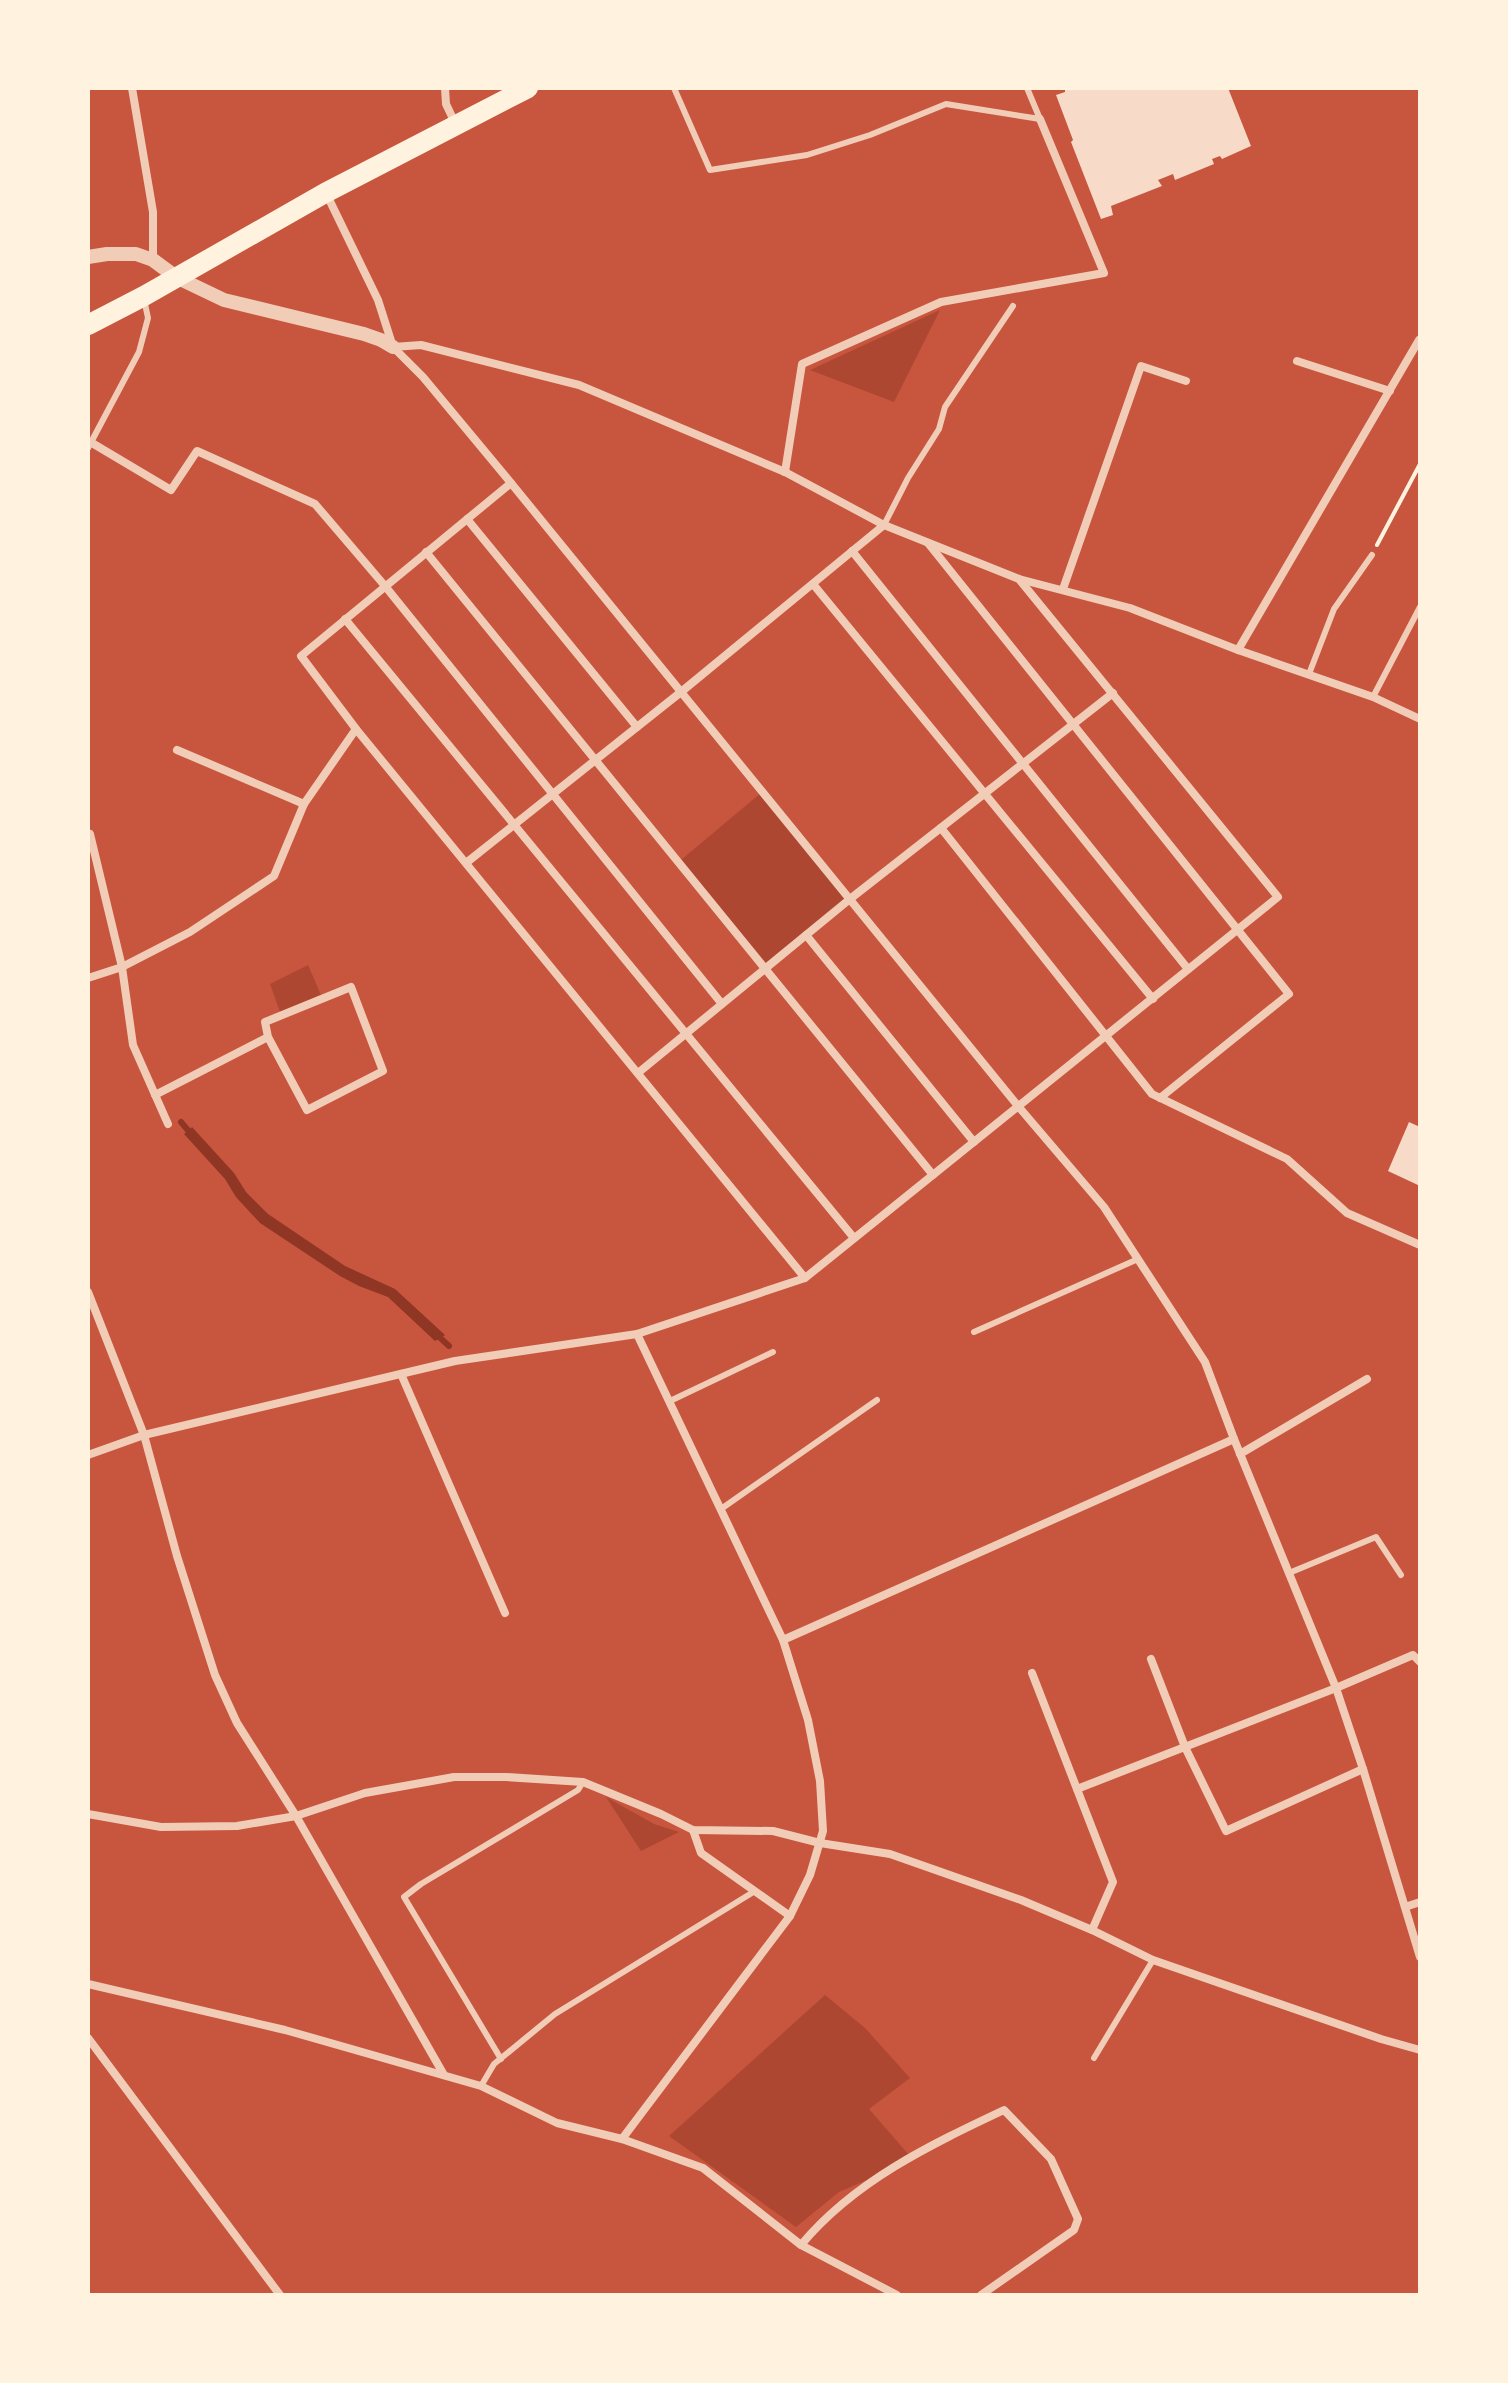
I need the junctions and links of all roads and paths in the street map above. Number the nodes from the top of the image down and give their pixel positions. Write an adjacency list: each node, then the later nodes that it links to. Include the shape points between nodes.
1 (132, 88): 10 (street, via 153,212)
2 (445, 88): 7 (street)
3 (528, 88): 7 (highway)
4 (674, 88): 6 (lane, via 710,170 807,155 946,104)
5 (1027, 88): 6 (lane)
6 (1040, 119): 22 (street, via 1104,273 941,302 802,364)
7 (456, 126): 8 (highway)
8 (325, 193): 11 (highway); 16 (street, via 378,300)
9 (88, 257): 10 (street, via 136,254)
10 (153, 260): 11 (street)
11 (176, 277): 12 (highway); 16 (street, via 224,300 364,334)
12 (144, 296): 14 (highway); 20 (lane, via 148,318 139,352)
13 (1013, 306): 25 (lane, via 945,407 939,429)
14 (88, 325)
15 (1419, 340): 19 (street)
16 (393, 347): 22 (street, via 421,345 579,385); 23 (street)
17 (1297, 361): 19 (street)
18 (1186, 381): 33 (street, via 1141,366)
19 (1390, 391): 36 (street)
20 (90, 446): 32 (street, via 171,490 197,451 315,504)
21 (1420, 464): 29 (path)
22 (785, 472): 25 (street)
23 (511, 483): 24 (street); 38 (street)
24 (467, 519): 28 (street); 43 (street)
25 (884, 525): 26 (street); 27 (street)
26 (928, 543): 30 (street); 42 (street)
27 (852, 551): 31 (street); 47 (street)
28 (426, 552): 32 (street); 46 (street)
29 (1372, 555): 37 (lane, via 1334,609)
30 (1019, 579): 33 (street); 39 (street)
31 (813, 584): 38 (street); 49 (street)
32 (385, 586): 35 (street); 48 (street)
33 (1063, 589): 36 (street, via 1130,608)
34 (1420, 607): 40 (lane)
35 (345, 619): 44 (street, via 301,656); 51 (street)
36 (1238, 650): 37 (street)
37 (1309, 674): 40 (street)
38 (681, 692): 43 (street); 55 (street)
39 (1113, 693): 42 (street); 56 (street, via 1278,897)
40 (1373, 697): 41 (street)
41 (1420, 719)
42 (1072, 725): 47 (street); 56 (street)
43 (637, 727): 46 (street)
44 (356, 729): 50 (street); 54 (street)
45 (177, 750): 50 (street)
46 (595, 761): 48 (street); 59 (street)
47 (1023, 764): 49 (street); 60 (street)
48 (553, 794): 51 (street); 63 (street)
49 (985, 794): 52 (street); 62 (street)
50 (304, 804): 58 (street, via 274,876 190,932)
51 (514, 825): 54 (street); 64 (street)
52 (941, 828): 55 (street); 65 (street)
53 (88, 835): 58 (street)
54 (466, 863): 67 (street)
55 (850, 899): 57 (street); 70 (street)
56 (1237, 930): 60 (street); 69 (street, via 1289,994)
57 (806, 935): 59 (street); 72 (street)
58 (122, 967): 61 (street); 68 (street, via 133,1045)
59 (766, 968): 63 (street); 73 (street)
60 (1188, 969): 62 (street)
61 (88, 978)
62 (1153, 999): 65 (street)
63 (722, 1004): 64 (street)
64 (686, 1034): 67 (street); 74 (street)
65 (1107, 1035): 69 (street); 70 (street)
66 (268, 1037): 66 (street, via 265,1022 351,987 383,1071 307,1110); 68 (street)
67 (638, 1073): 77 (street)
68 (155, 1095): 71 (street)
69 (1160, 1098): 75 (street, via 1287,1159 1347,1213)
70 (1018, 1106): 72 (street); 76 (street, via 1104,1207)
71 (168, 1124)
72 (974, 1142): 73 (street)
73 (933, 1175): 74 (street)
74 (854, 1238): 77 (street)
75 (1420, 1245)
76 (1138, 1259): 79 (lane); 87 (street, via 1205,1362)
77 (805, 1278): 80 (street)
78 (88, 1292): 86 (street)
79 (974, 1332)
80 (637, 1334): 82 (street); 85 (street)
81 (773, 1352): 85 (lane)
82 (401, 1374): 86 (street); 93 (street)
83 (1367, 1379): 88 (street)
84 (877, 1400): 90 (lane)
85 (670, 1401): 90 (street)
86 (144, 1435): 89 (street); 104 (street, via 215,1675 237,1723)
87 (1234, 1439): 88 (street); 94 (street)
88 (1240, 1454): 91 (street)
89 (88, 1455)
90 (721, 1509): 94 (street)
91 (1289, 1573): 92 (lane, via 1376,1537); 98 (street)
92 (1401, 1575)
93 (505, 1613)
94 (783, 1640): 106 (street, via 820,1781)
95 (1151, 1659): 99 (street)
96 (1420, 1662): 98 (street, via 1413,1655)
97 (1032, 1673): 102 (street)
98 (1336, 1688): 99 (street); 100 (street)
99 (1185, 1747): 100 (street, via 1226,1831); 102 (street)
100 (1363, 1769): 109 (street)
101 (583, 1782): 104 (street, via 454,1777 365,1793); 105 (street); 118 (lane, via 578,1790 404,1897)
102 (1077, 1789): 111 (street, via 1113,1882)
103 (88, 1814): 104 (street, via 161,1827 237,1826)
104 (296, 1816): 119 (street)
105 (693, 1830): 106 (street, via 773,1831); 107 (street, via 701,1853)
106 (820, 1843): 110 (street); 111 (street, via 890,1854)
107 (755, 1891): 110 (street); 118 (lane, via 555,2014)
108 (1420, 1902): 109 (street)
109 (1405, 1907): 112 (street)
110 (790, 1916): 121 (street)
111 (1092, 1930): 113 (street)
112 (1420, 1957)
113 (1153, 1960): 116 (street); 117 (lane)
114 (88, 1984): 119 (street, via 285,2030)
115 (88, 2038): 123 (street)
116 (1420, 2050)
117 (1094, 2058)
118 (501, 2059): 120 (lane)
119 (444, 2076): 120 (street)
120 (481, 2086): 121 (street, via 557,2123)
121 (622, 2139): 122 (street, via 703,2168)
122 (801, 2245): 124 (street); 125 (street, via 869,2182 1004,2110 1051,2159 1078,2219 1074,2230)
123 (280, 2295)
124 (897, 2295)
125 (981, 2295)

